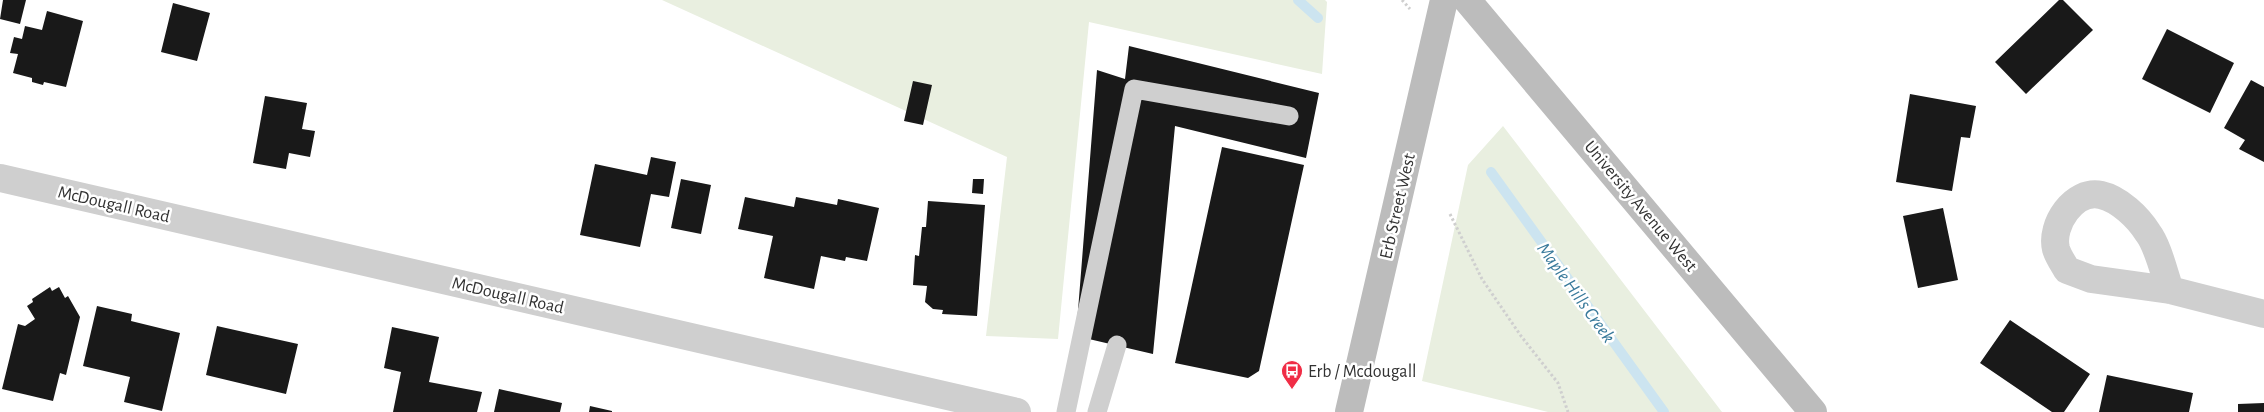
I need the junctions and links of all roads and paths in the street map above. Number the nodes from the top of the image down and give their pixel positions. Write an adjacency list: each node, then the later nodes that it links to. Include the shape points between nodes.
1 (1444, 0): 12 (main road, Erb Street West)
2 (1467, 0): 14 (main road, University Avenue West)
3 (1289, 116): 10 (lane, via 1134,89)
4 (0, 178): 9 (street, McDougall Road)
5 (1450, 214): 13 (path, via 1482,279 1558,383)
6 (2170, 290): 7 (street)
7 (2264, 314)
8 (1117, 345): 11 (lane)
9 (1017, 412)
10 (1066, 412)
11 (1097, 412)
12 (1349, 412)
13 (1568, 412)
14 (1813, 412)

